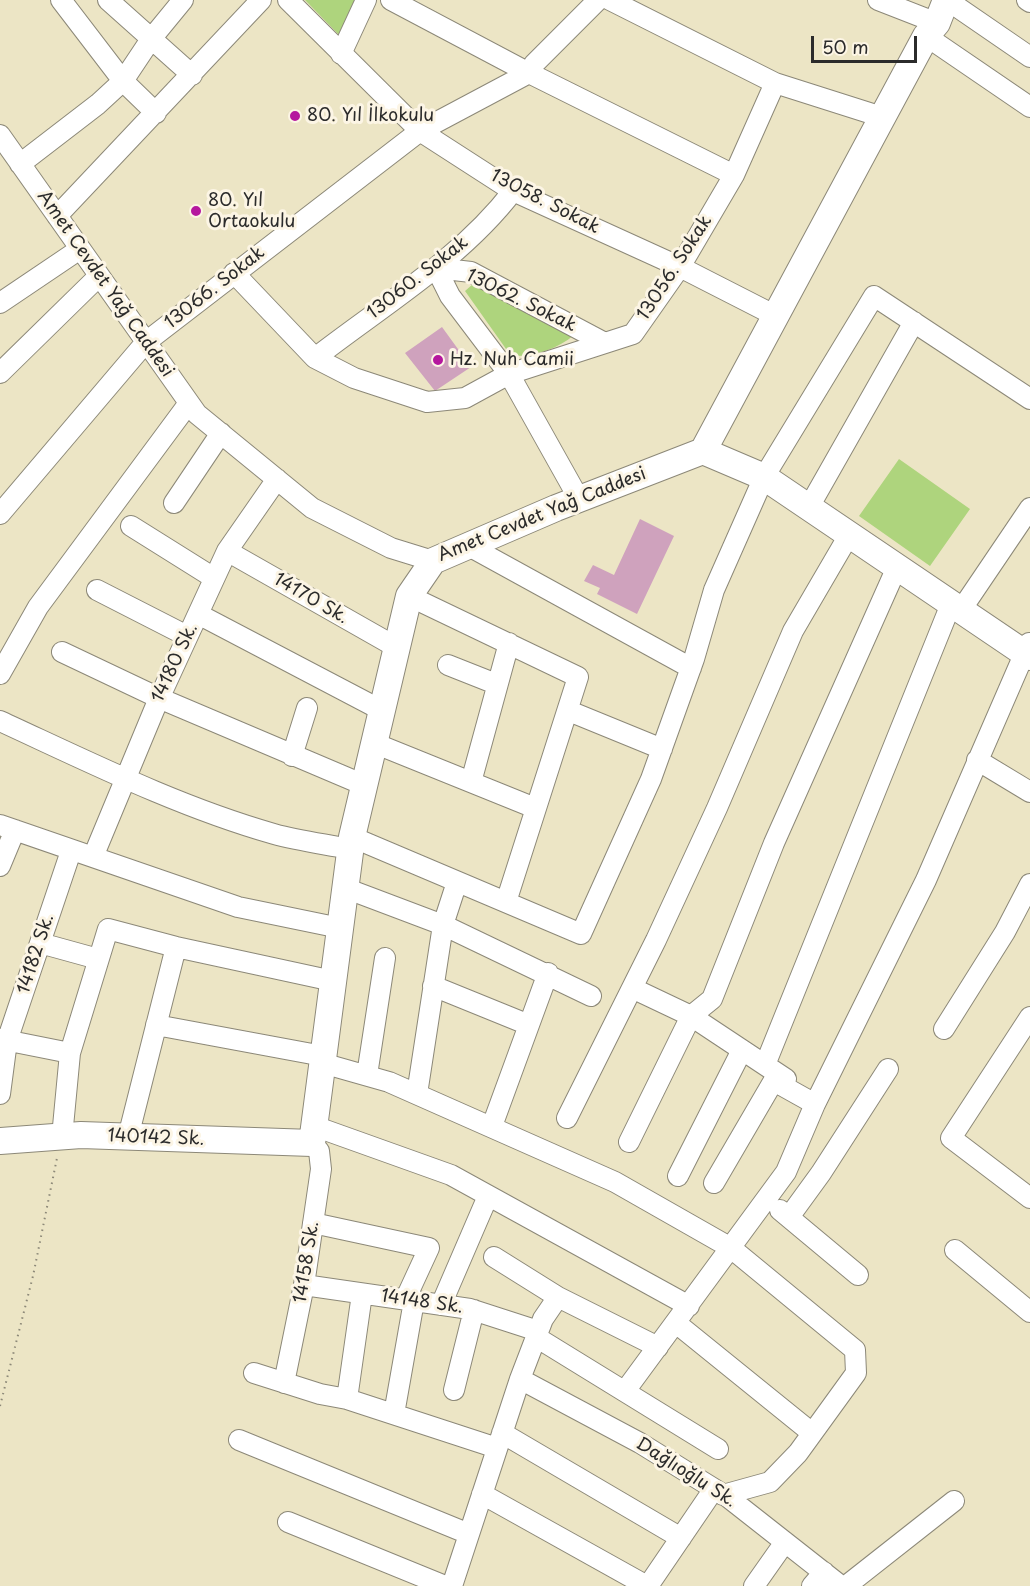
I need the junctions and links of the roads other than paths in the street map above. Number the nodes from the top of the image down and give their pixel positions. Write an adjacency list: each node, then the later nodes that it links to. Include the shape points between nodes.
1 (61, 0): 17 (street)
2 (108, 0): 12 (street)
3 (183, 0): 12 (street)
4 (261, 0): 16 (street)
5 (288, 0): 13 (street, 13058. Sokak)
6 (366, 0): 13 (street)
7 (391, 0): 15 (street)
8 (598, 0): 15 (street, 13066. Sokak)
9 (610, 0): 18 (street)
10 (878, 0): 11 (street)
11 (939, 15): 14 (street); 19 (street); 21 (main road)
12 (151, 39): 16 (street); 17 (street)
13 (341, 54): 22 (street, 13058. Sokak)
14 (1030, 57)
15 (529, 73): 22 (street, 13066. Sokak); 25 (street)
16 (192, 75): 20 (street)
17 (123, 81): 20 (street); 24 (street)
18 (775, 83): 21 (street); 25 (street, 13056. Sokak)
19 (1030, 107)
20 (156, 112): 27 (street)
21 (882, 117): 34 (main road)
22 (420, 131): 26 (street, 13058. Sokak); 31 (street, 13066. Sokak)
23 (1, 138): 24 (street, Amet Cevdet Yağ Caddesi)
24 (20, 164): 27 (street, Amet Cevdet Yağ Caddesi)
25 (734, 175): 29 (street, 13056. Sokak)
26 (513, 191): 29 (street, 13058. Sokak); 30 (street, 13060. Sokak, via 492,219)
27 (57, 216): 28 (street, Amet Cevdet Yağ Caddesi)
28 (80, 249): 32 (street, Amet Cevdet Yağ Caddesi); 33 (street)
29 (680, 267): 34 (street, 13058. Sokak); 37 (street, 13056. Sokak, via 633,334)
30 (436, 268): 37 (street, 13062. Sokak, via 471,272); 38 (street, 13060. Sokak); 40 (street, via 450,296)
31 (234, 273): 36 (street, 13066. Sokak); 38 (street, 13056. Sokak)
32 (99, 276): 36 (street, Amet Cevdet Yağ Caddesi); 39 (street)
33 (0, 303)
34 (774, 315): 44 (main road)
35 (914, 322): 41 (street); 45 (street, via 874,296); 49 (street)
36 (146, 342): 42 (street, Amet Cevdet Yağ Caddesi); 51 (street, 13066. Sokak)
37 (603, 342): 40 (street, 13056. Sokak)
38 (315, 358): 40 (street, 13056. Sokak, via 354,378 427,402 465,398)
39 (0, 373)
40 (509, 374): 47 (street)
41 (1030, 399)
42 (189, 404): 43 (street, Amet Cevdet Yağ Caddesi); 70 (street, via 38,607)
43 (221, 433): 46 (street, Amet Cevdet Yağ Caddesi); 48 (street)
44 (703, 451): 45 (main road); 47 (main road, Amet Cevdet Yağ Caddesi)
45 (764, 477): 49 (main road); 69 (street, via 714,590)
46 (277, 479): 55 (street, 14180 Sk.); 56 (street, Amet Cevdet Yağ Caddesi, via 312,508 356,531 391,548)
47 (579, 499): 54 (main road, Amet Cevdet Yağ Caddesi)
48 (174, 503)
49 (809, 507): 53 (main road)
50 (1030, 508): 61 (street)
51 (0, 514)
52 (131, 526): 58 (street)
53 (849, 535): 57 (main road); 104 (street, via 793,631 717,808)
54 (469, 546): 56 (main road, Amet Cevdet Yağ Caddesi); 69 (street)
55 (227, 551): 58 (street, 14180 Sk.); 65 (street, 14170 Sk.)
56 (434, 561): 60 (main road)
57 (897, 567): 61 (main road); 106 (street, via 774,843 712,999)
58 (214, 578): 62 (street, 14180 Sk.)
59 (97, 590): 63 (street)
60 (409, 597): 64 (street); 65 (main road)
61 (956, 607): 66 (main road); 116 (street)
62 (198, 614): 63 (street, 14180 Sk.); 74 (street)
63 (188, 636): 72 (street, 14180 Sk.)
64 (509, 643): 71 (street); 75 (street, via 578,677)
65 (396, 647): 74 (main road)
66 (1028, 650): 80 (street)
67 (62, 652): 72 (street)
68 (448, 665): 71 (street)
69 (691, 668): 78 (street)
70 (0, 674)
71 (496, 684): 82 (street)
72 (159, 698): 79 (street); 81 (street, 14180 Sk.)
73 (308, 708): 79 (street)
74 (381, 710): 77 (main road)
75 (569, 711): 78 (street); 85 (street)
76 (0, 722): 81 (street)
77 (374, 743): 82 (street); 83 (main road)
78 (662, 749): 94 (street, via 581,934)
79 (292, 756): 83 (street)
80 (977, 760): 84 (street); 120 (street, via 926,880)
81 (125, 778): 87 (street, via 276,835); 89 (street, 14180 Sk.)
82 (471, 782): 85 (street)
83 (364, 785): 87 (main road)
84 (1030, 792)
85 (536, 808): 94 (street)
86 (7, 827): 88 (street); 90 (street)
87 (351, 843): 91 (street); 93 (main road)
88 (71, 851): 89 (street); 97 (street, 14182 Sk.)
89 (93, 857): 96 (street, via 238,907)
90 (0, 866)
91 (457, 882): 94 (street); 95 (street)
92 (1030, 885): 110 (street)
93 (345, 888): 95 (street); 96 (main road)
94 (506, 903)
95 (443, 925): 101 (street); 103 (street)
96 (340, 928): 102 (main road)
97 (40, 942): 100 (street); 111 (street, 14182 Sk.)
98 (176, 947): 100 (street, via 108,929); 102 (street); 108 (street)
99 (385, 957): 117 (street)
100 (98, 959): 113 (street)
101 (548, 973): 105 (street); 109 (street)
102 (333, 981): 114 (main road)
103 (434, 986): 109 (street); 119 (street)
104 (632, 988): 106 (street); 121 (street)
105 (591, 996)
106 (692, 1016): 112 (street); 127 (street)
107 (1030, 1017): 131 (street, via 951,1138)
108 (156, 1025): 114 (street); 125 (street)
109 (529, 1025): 122 (street)
110 (944, 1029)
111 (4, 1040): 113 (street); 118 (street, 14182 Sk.)
112 (742, 1050): 116 (street); 128 (street)
113 (70, 1053): 124 (street)
114 (322, 1060): 117 (street); 123 (main road)
115 (888, 1069): 133 (street)
116 (771, 1070): 120 (street, via 786,1079 781,1085); 129 (street)
117 (367, 1075): 119 (street)
118 (0, 1094)
119 (417, 1094): 122 (street)
120 (815, 1104): 132 (street, via 786,1172)
121 (567, 1118)
122 (492, 1126): 135 (street, via 615,1182)
123 (313, 1134): 125 (main road, 140142 Sk.); 130 (street, via 451,1175); 134 (street, 14158 Sk., via 321,1169)
124 (62, 1137): 125 (main road, 140142 Sk.); 126 (main road, 140142 Sk.)
125 (128, 1137)
126 (0, 1141)
127 (629, 1142)
128 (678, 1176)
129 (714, 1183)
130 (488, 1196): 143 (street); 144 (street)
131 (1030, 1198)
132 (767, 1199): 133 (street); 135 (street)
133 (789, 1217): 138 (street)
134 (313, 1223): 139 (street, 14158 Sk.); 142 (street, via 429,1248)
135 (731, 1248): 144 (street); 157 (street, via 855,1350 856,1373)
136 (955, 1250): 146 (street)
137 (494, 1257): 141 (street)
138 (858, 1275)
139 (304, 1285): 140 (street, 14148 Sk.); 152 (street, 14158 Sk.)
140 (362, 1294): 142 (street, 14148 Sk.); 155 (street)
141 (558, 1297): 148 (street); 149 (street)
142 (410, 1300): 143 (street, 14148 Sk.); 156 (street)
143 (441, 1305): 145 (street, 14148 Sk.)
144 (688, 1306): 147 (street)
145 (474, 1310): 148 (street, 14148 Sk.); 153 (street)
146 (1030, 1312)
147 (676, 1323): 149 (street); 157 (street)
148 (537, 1334): 151 (street); 154 (street, 14148 Sk.)
149 (658, 1347): 154 (street)
150 (254, 1373): 152 (street)
151 (520, 1379): 159 (street); 161 (street, Dağlıoğlu Sk., via 640,1443)
152 (284, 1383): 155 (street)
153 (454, 1390)
154 (625, 1391): 160 (street, 14148 Sk.)
155 (346, 1399): 156 (street)
156 (394, 1414): 159 (street)
157 (812, 1433): 161 (street, via 798,1454 770,1482)
158 (240, 1440): 165 (street)
159 (500, 1441): 162 (street); 166 (street)
160 (718, 1449)
161 (719, 1492): 166 (street); 167 (street, Dağlıoğlu Sk.)
162 (482, 1494): 165 (street); 171 (street)
163 (954, 1501): 173 (street)
164 (288, 1522): 169 (street)
165 (470, 1534): 170 (street)
166 (681, 1538): 171 (street)
167 (785, 1542): 168 (street, Dağlıoğlu Sk.); 172 (street)
168 (818, 1579): 173 (street, Dağlıoğlu Sk.)
169 (445, 1586)
170 (452, 1586)
171 (647, 1586)
172 (754, 1586)
173 (843, 1586)

